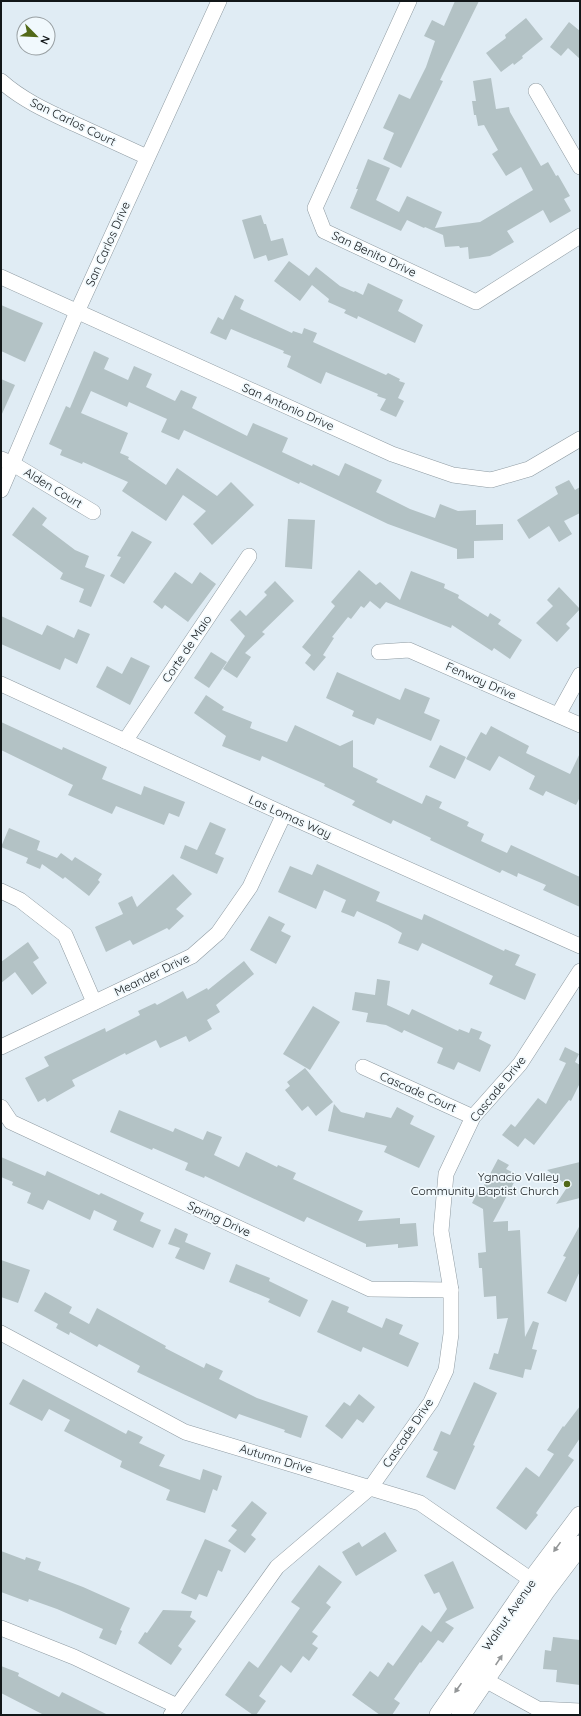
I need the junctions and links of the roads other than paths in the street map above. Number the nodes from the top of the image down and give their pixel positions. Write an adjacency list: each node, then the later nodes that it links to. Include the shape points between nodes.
1 (409, 1): 7 (street, San Benito Drive, via 316,208 324,231 476,302)
2 (216, 2): 5 (street, San Carlos Drive)
3 (1, 81): 5 (street, San Carlos Court, via 21,96 52,113)
4 (536, 91): 6 (street)
5 (147, 157): 9 (street, San Carlos Drive)
6 (580, 167)
7 (580, 236)
8 (1, 277): 9 (street, San Antonio Drive)
9 (77, 312): 10 (street, San Antonio Drive, via 392,454 453,475 491,480 529,469); 11 (street, San Carlos Drive)
10 (580, 439)
11 (7, 462): 12 (street, San Carlos Drive); 13 (street, Alden Court)
12 (1, 490)
13 (93, 512)
14 (249, 556): 20 (street, Corte de Maio)
15 (379, 652): 18 (street, Fenway Drive, via 409,650)
16 (580, 675): 18 (street)
17 (1, 684): 20 (street, Las Lomas Way)
18 (558, 715): 19 (street, Fenway Drive)
19 (580, 725)
20 (125, 741): 21 (street, Las Lomas Way)
21 (284, 814): 23 (street, Las Lomas Way); 25 (street, Meander Drive, via 250,887 218,933 192,956)
22 (1, 891): 25 (street, via 20,900 65,935)
23 (580, 946)
24 (580, 971): 29 (street, Cascade Drive, via 520,1064)
25 (94, 1002): 26 (street, Meander Drive)
26 (1, 1047)
27 (363, 1067): 29 (street, Cascade Court)
28 (1, 1107): 30 (street, Spring Drive, via 11,1122 370,1289)
29 (473, 1117): 30 (street, Cascade Drive, via 446,1174 441,1231)
30 (452, 1290): 32 (street, Cascade Drive, via 451,1334 446,1370 431,1402)
31 (1, 1333): 32 (street, Autumn Drive, via 185,1432)
32 (371, 1487): 35 (street, Autumn Drive, via 420,1503); 38 (street, Cascade Drive, via 277,1566)
33 (580, 1516): 35 (street, Walnut Avenue, one-way to 35)
34 (580, 1545): 35 (street, Walnut Avenue)
35 (539, 1585): 37 (street, Walnut Avenue)
36 (1, 1628): 38 (street, via 74,1657)
37 (477, 1676): 39 (street, via 538,1708); 40 (street, Walnut Avenue, one-way to 40); 41 (street, Walnut Avenue)
38 (174, 1710)
39 (580, 1711)
40 (439, 1715)
41 (461, 1715)

